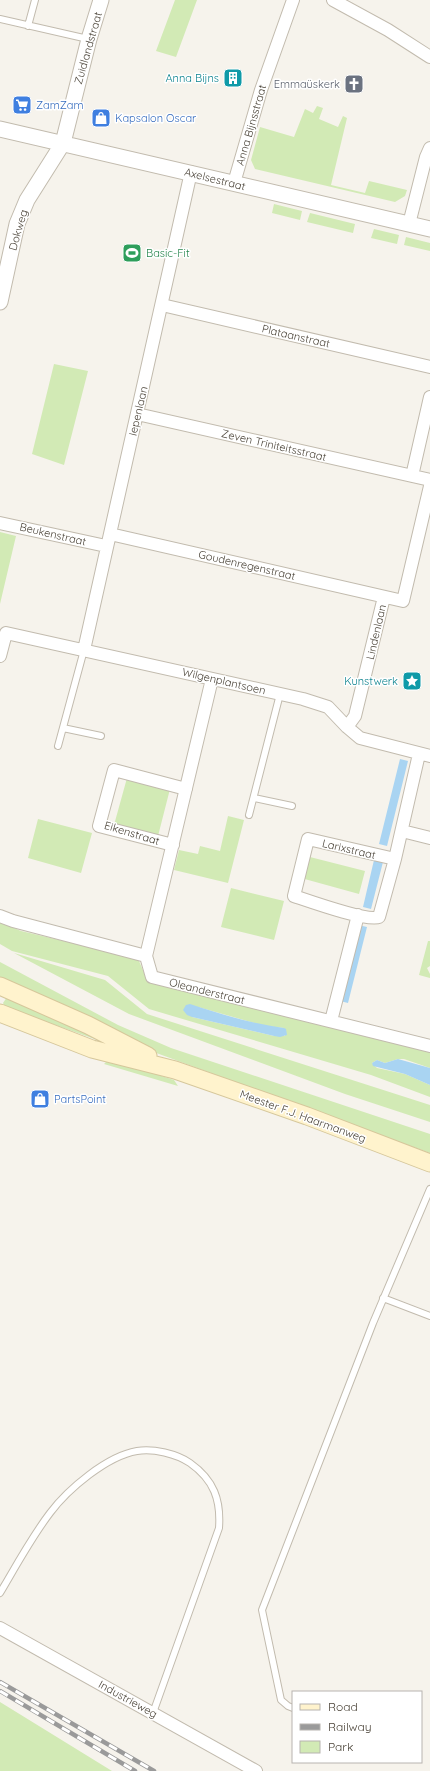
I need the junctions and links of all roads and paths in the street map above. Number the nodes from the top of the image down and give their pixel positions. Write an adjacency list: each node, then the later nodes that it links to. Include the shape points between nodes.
1 (34, 0): 6 (lane)
2 (102, 0): 7 (street, Zuidlandstraat)
3 (293, 0): 13 (street, Anna Bijnsstraat, via 261,90)
4 (333, 0): 8 (street)
5 (0, 19): 6 (lane)
6 (28, 26): 7 (lane)
7 (89, 40): 10 (street, Zuidlandstraat)
8 (430, 57)
9 (0, 129): 10 (street, Axelsestraat)
10 (63, 143): 12 (street, Axelsestraat); 16 (street, Dokweg, via 27,200)
11 (430, 148): 14 (street)
12 (191, 172): 13 (street, Axelsestraat); 18 (street, Iepenlaan)
13 (234, 183): 14 (street, Axelsestraat)
14 (409, 224): 15 (street, Axelsestraat)
15 (430, 229)
16 (4, 264): 17 (street, Dokweg)
17 (0, 302)
18 (162, 305): 19 (street, Plataanstraat); 21 (street, Iepenlaan)
19 (430, 367)
20 (430, 397): 22 (street)
21 (137, 414): 22 (street, Zeven Triniteitsstraat); 26 (street, Iepenlaan)
22 (412, 476): 23 (street)
23 (430, 480)
24 (430, 486): 28 (street, Lindenlaan, via 403,601)
25 (0, 522): 27 (street, Beukenstraat)
26 (110, 534): 27 (street, Iepenlaan); 28 (street, Goudenregenstraat)
27 (106, 546): 29 (street, Iepenlaan)
28 (384, 597): 33 (street, Lindenlaan, via 355,716)
29 (84, 650): 30 (street, Wilgenplantsoen, via 6,633); 31 (street, Wilgenplantsoen); 34 (lane)
30 (0, 656)
31 (212, 679): 32 (street, Wilgenplantsoen); 38 (street, Eikenstraat)
32 (280, 694): 33 (street, Wilgenplantsoen, via 328,707); 39 (lane)
33 (346, 727): 37 (street, Wilgenplantsoen, via 360,738)
34 (63, 728): 35 (lane); 36 (lane)
35 (101, 736)
36 (58, 746)
37 (425, 755): 42 (street, Larixstraat)
38 (186, 789): 44 (street, Eikenstraat); 44 (street, Eikenstraat, via 114,770 100,826)
39 (254, 798): 40 (lane); 41 (lane)
40 (292, 806)
41 (249, 815)
42 (402, 831): 43 (street); 45 (street, Larixstraat)
43 (430, 838)
44 (173, 845): 48 (street, Eikenstraat)
45 (395, 859): 47 (street, Larixstraat, via 379,917 374,919); 47 (street, Larixstraat, via 308,840 294,896)
46 (0, 916): 48 (street)
47 (358, 916): 51 (street)
48 (146, 956): 51 (street, Oleanderstraat, via 152,977)
49 (0, 986): 53 (main road, Meester F.J. Haarmanweg, via 88,1026)
50 (0, 1013): 53 (main road, Meester F.J. Haarmanweg, via 92,1049)
51 (331, 1021): 52 (street, Oleanderstraat)
52 (430, 1046)
53 (175, 1070): 54 (main road, Meester F.J. Haarmanweg, via 307,1116)
54 (430, 1163)
55 (430, 1189): 56 (lane)
56 (383, 1298): 57 (lane); 60 (lane, via 262,1610 281,1700)
57 (430, 1316)
58 (0, 1593): 61 (lane, via 50,1512 70,1491 99,1468 138,1451 159,1452 184,1460 200,1470 214,1490 220,1512 219,1528)
59 (0, 1628): 61 (street, Industrieweg)
60 (292, 1708)
61 (153, 1713): 62 (street, Industrieweg)
62 (256, 1771)

